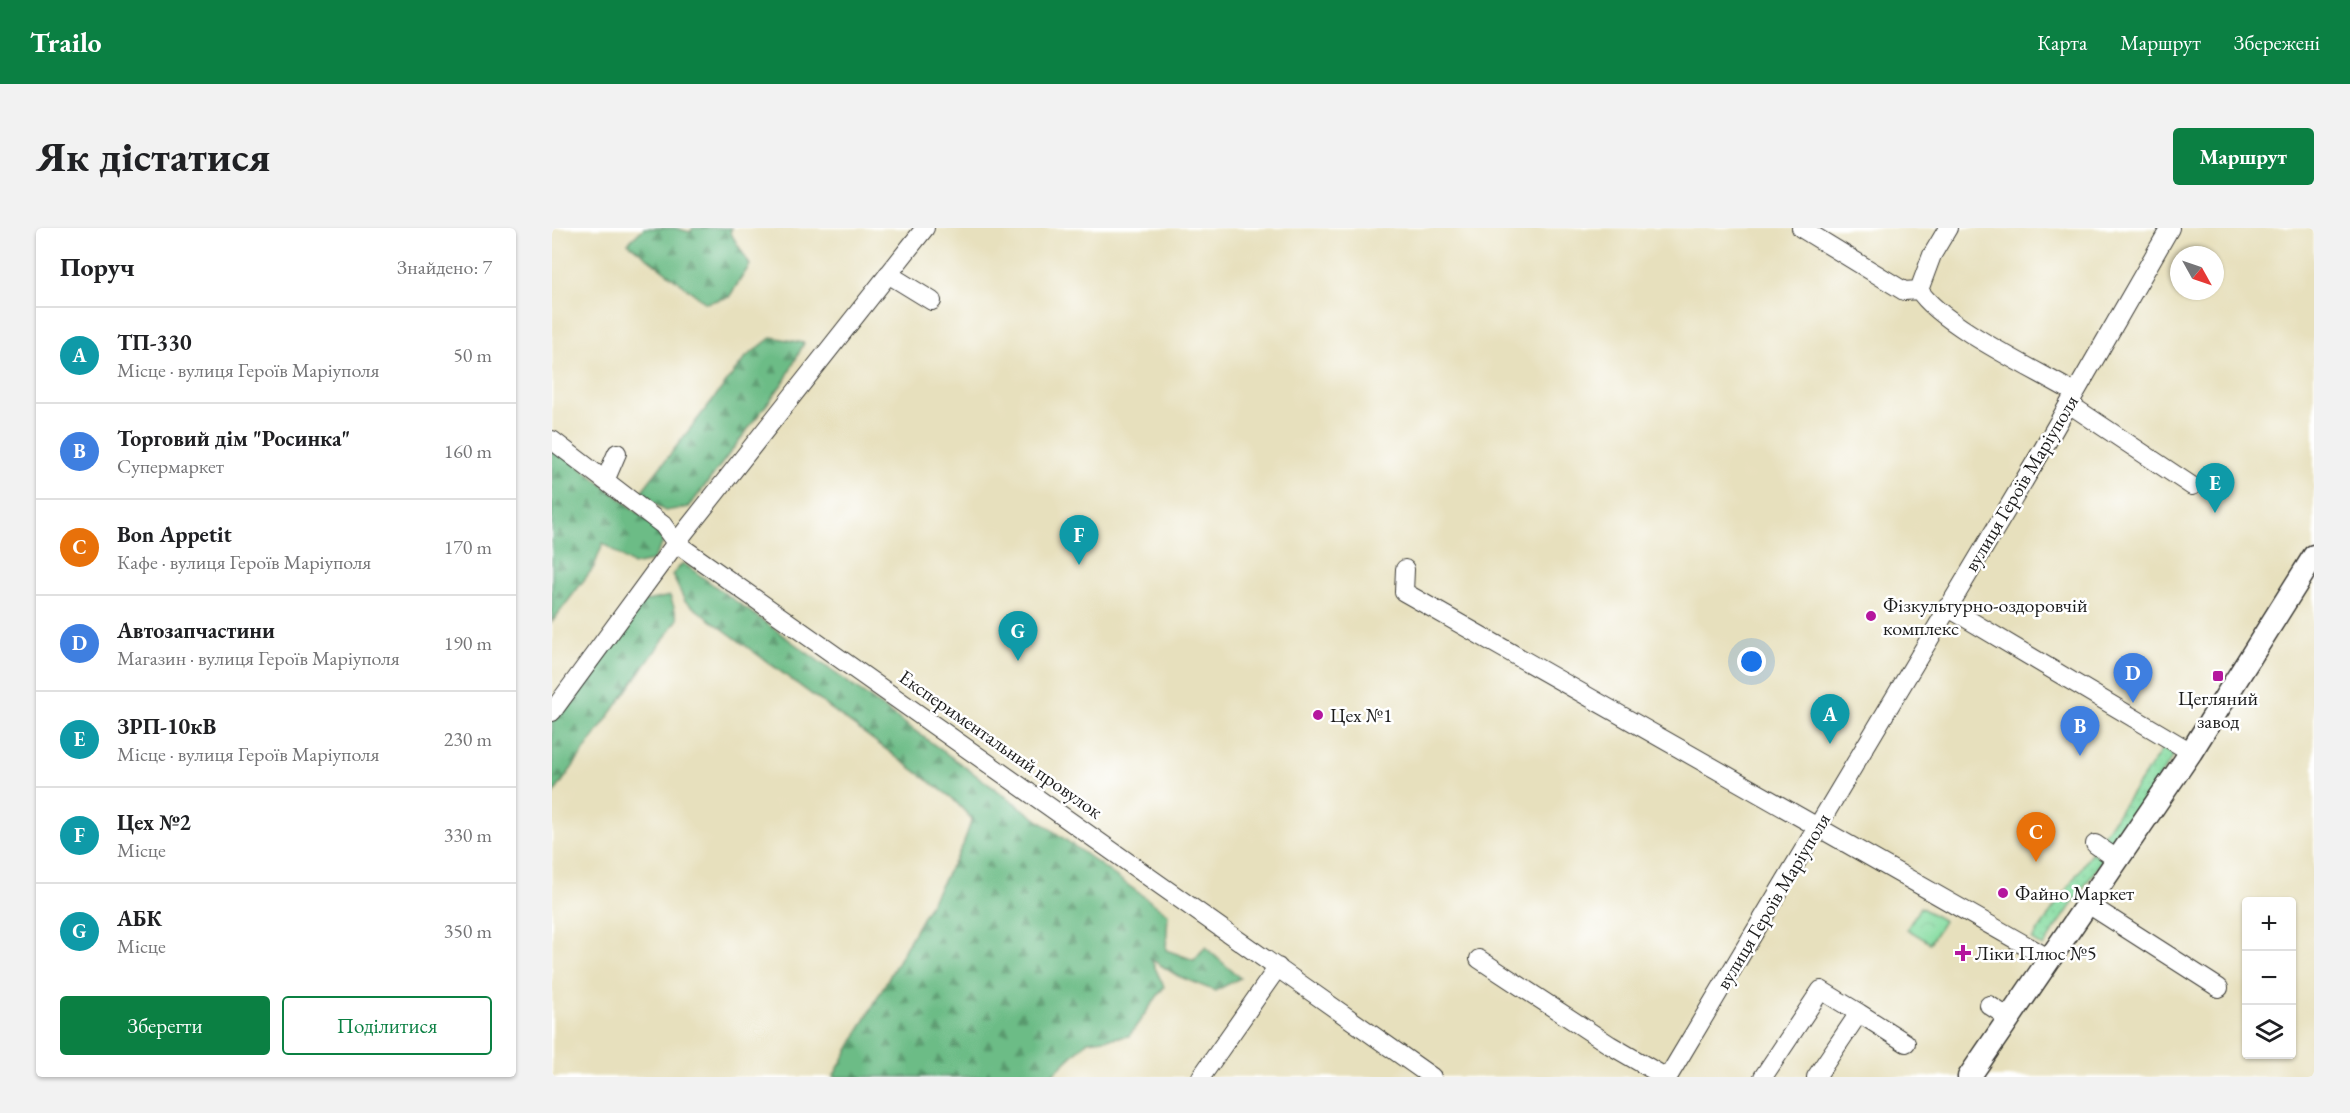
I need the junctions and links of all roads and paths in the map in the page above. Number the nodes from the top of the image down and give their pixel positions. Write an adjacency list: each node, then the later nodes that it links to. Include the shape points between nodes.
1 (925, 228): 5 (street)
2 (1801, 228): 6 (street, via 1904,291)
3 (1948, 228): 6 (street, via 1932,255)
4 (2170, 228): 8 (street, вулиця Героїв Маріуполя)
5 (888, 274): 7 (street); 13 (street)
6 (1919, 290): 8 (street, via 1945,317)
7 (933, 301)
8 (2072, 398): 12 (street); 16 (street, вулиця Героїв Маріуполя)
9 (552, 440): 11 (street, Експериментальний провулок)
10 (618, 453): 11 (street)
11 (605, 481): 13 (street, Експериментальний провулок, via 663,525)
12 (2192, 486)
13 (676, 543): 17 (street); 25 (street, Експериментальний провулок, via 1263,948)
14 (2314, 556): 18 (main road)
15 (1405, 569): 19 (street, via 1404,592)
16 (1947, 607): 18 (street, via 2156,736); 19 (street, вулиця Героїв Маріуполя)
17 (552, 712)
18 (2191, 752): 21 (main road)
19 (1816, 827): 24 (street, via 2015,947); 33 (street, вулиця Героїв Маріуполя)
20 (2095, 844): 21 (street)
21 (2118, 860): 22 (main road)
22 (2088, 904): 24 (main road); 26 (street)
23 (1479, 959): 33 (street, via 1610,1045)
24 (2050, 959): 29 (main road)
25 (1278, 967): 31 (street); 32 (street, Експериментальний провулок)
26 (2219, 988)
27 (1989, 1005): 29 (street)
28 (1859, 1013): 30 (street); 34 (street, via 1821,990); 35 (street)
29 (2009, 1018): 36 (main road)
30 (1906, 1043)
31 (1201, 1077)
32 (1432, 1077)
33 (1667, 1077)
34 (1763, 1077)
35 (1816, 1077)
36 (1969, 1077)

